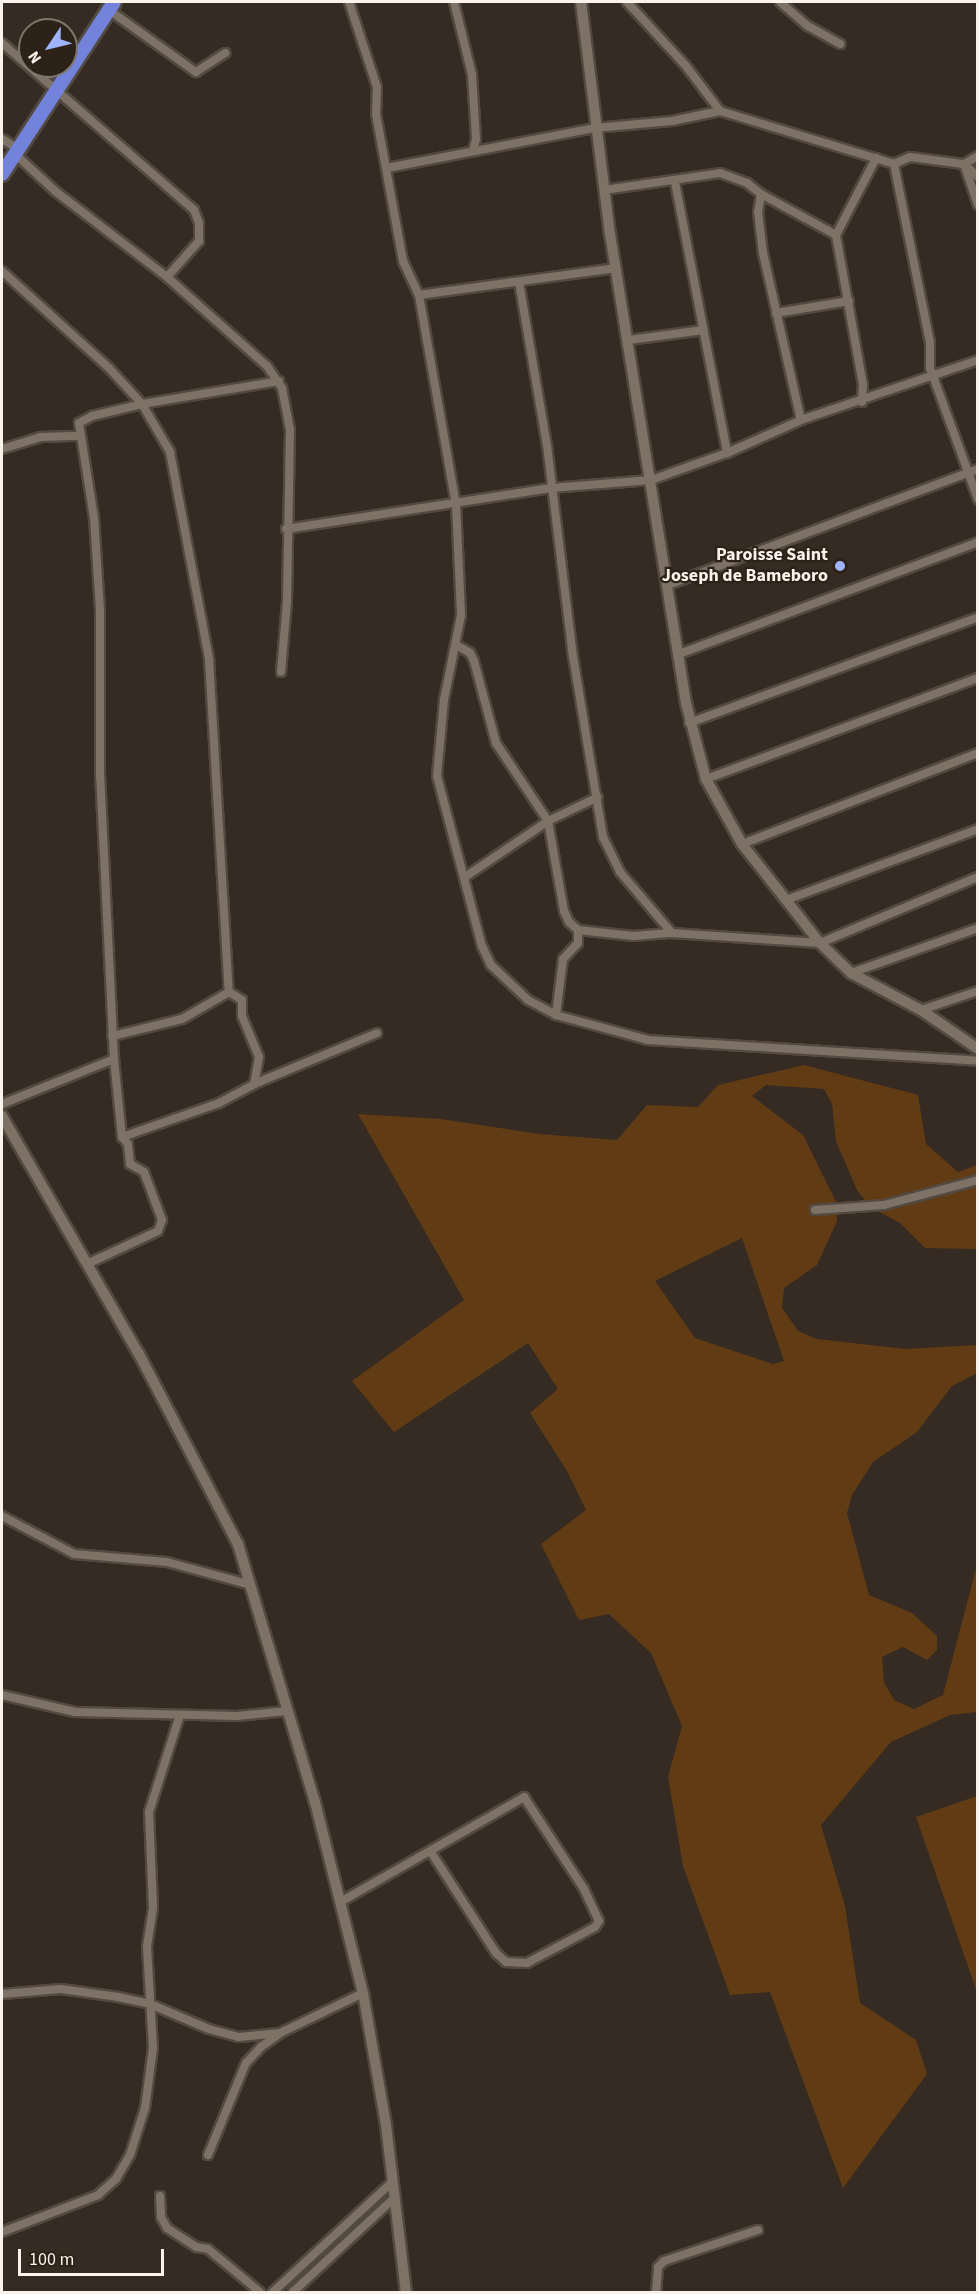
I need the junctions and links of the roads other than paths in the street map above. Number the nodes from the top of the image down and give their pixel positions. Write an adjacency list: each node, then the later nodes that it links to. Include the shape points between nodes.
1 (349, 2): 20 (street, via 377,87 376,114)
2 (454, 2): 15 (street, via 472,75 476,139)
3 (581, 2): 12 (street)
4 (627, 2): 11 (street, via 686,66)
5 (780, 2): 8 (street, via 808,26)
6 (111, 6): 9 (street, via 186,69 201,72); 10 (highway)
7 (2, 43): 10 (street)
8 (840, 45)
9 (225, 52)
10 (54, 88): 14 (highway); 30 (street, via 194,210 199,241)
11 (720, 111): 12 (street, via 672,121); 17 (street)
12 (595, 128): 15 (street); 24 (street)
13 (2, 139): 14 (street)
14 (16, 151): 21 (highway); 30 (street, via 55,191)
15 (473, 151): 20 (street)
16 (978, 156): 19 (street)
17 (876, 158): 18 (street); 27 (street)
18 (894, 164): 19 (street, via 910,157); 38 (street, via 930,342)
19 (964, 164): 22 (street); 26 (street)
20 (387, 168): 32 (street, via 403,261)
21 (2, 174)
22 (978, 177)
23 (675, 182): 24 (street); 25 (street, via 720,173 747,183); 35 (street)
24 (604, 190): 28 (street)
25 (761, 194): 27 (street); 34 (street, via 758,207 762,243)
26 (978, 205)
27 (836, 235): 33 (street)
28 (616, 268): 31 (street); 36 (street)
29 (2, 271): 41 (street, via 109,368)
30 (167, 277): 39 (street)
31 (519, 282): 32 (street); 48 (street)
32 (419, 295): 50 (street)
33 (849, 301): 34 (street); 40 (street)
34 (776, 312): 42 (street)
35 (703, 330): 36 (street); 45 (street)
36 (629, 340): 47 (street)
37 (978, 360): 38 (street)
38 (933, 377): 40 (street); 46 (street)
39 (279, 381): 41 (street); 51 (street, via 290,430)
40 (862, 402): 42 (street)
41 (142, 404): 43 (street, via 92,416 79,423); 75 (street, via 170,452 209,659)
42 (801, 420): 45 (street)
43 (78, 436): 44 (street, via 41,437); 79 (street, via 94,518 98,587 103,696 100,776)
44 (2, 449)
45 (727, 453): 47 (street)
46 (973, 471): 49 (street); 53 (street)
47 (651, 480): 48 (street); 53 (street)
48 (551, 488): 50 (street); 62 (street, via 577,681)
49 (978, 499)
50 (456, 504): 51 (street); 55 (street, via 462,599)
51 (286, 529): 57 (street, via 287,602)
52 (978, 542): 56 (street)
53 (668, 585): 56 (street)
54 (978, 617): 59 (street)
55 (458, 646): 63 (street, via 470,652 474,661 496,743); 66 (street, via 444,700 437,776)
56 (679, 654): 59 (street)
57 (281, 672)
58 (978, 678): 61 (street)
59 (689, 723): 61 (street)
60 (978, 753): 65 (street)
61 (706, 779): 65 (street)
62 (598, 797): 63 (street); 71 (street, via 603,837 613,862)
63 (548, 821): 66 (street); 70 (street, via 564,911)
64 (978, 829): 68 (street)
65 (742, 844): 68 (street)
66 (465, 877): 77 (street, via 491,965 528,1000)
67 (978, 877): 72 (street)
68 (786, 900): 72 (street)
69 (978, 928): 73 (street)
70 (578, 930): 71 (street, via 634,936); 77 (street, via 578,943 563,959)
71 (672, 933): 72 (street)
72 (820, 943): 73 (street)
73 (852, 974): 76 (street)
74 (978, 991): 76 (street)
75 (229, 992): 79 (street, via 196,1014); 83 (street, via 242,1000 242,1016 259,1058)
76 (921, 1011): 80 (street)
77 (556, 1015): 82 (street, via 648,1040)
78 (377, 1033): 83 (street)
79 (112, 1036): 81 (street)
80 (976, 1044)
81 (114, 1059): 84 (street); 86 (street)
82 (978, 1061)
83 (254, 1084): 86 (street, via 219,1103)
84 (2, 1104)
85 (2, 1116): 89 (street)
86 (122, 1137): 89 (street, via 128,1144 130,1164 144,1172 162,1220 160,1227)
87 (978, 1180): 88 (street, via 884,1205)
88 (815, 1210)
89 (87, 1264): 91 (street, via 216,1499 237,1544)
90 (2, 1516): 91 (street, via 74,1554 168,1562)
91 (248, 1584): 93 (street)
92 (2, 1695): 94 (street, via 75,1712)
93 (287, 1711): 94 (street); 96 (street)
94 (180, 1715): 99 (street, via 149,1812 153,1907 147,1946)
95 (431, 1852): 95 (street, via 496,1953 507,1962 527,1963 595,1927 599,1921 584,1890 524,1797); 96 (street)
96 (342, 1901): 97 (street)
97 (363, 1992): 100 (street); 102 (street)
98 (2, 1994): 99 (street, via 61,1989)
99 (150, 2004): 100 (street, via 238,2037); 106 (street, via 153,2048 145,2108 130,2155 116,2179 98,2195)
100 (280, 2033): 101 (street, via 246,2063)
101 (208, 2155)
102 (392, 2182): 104 (street); 108 (street)
103 (160, 2196): 107 (street, via 161,2217 167,2228 196,2247 208,2249)
104 (394, 2198): 109 (street); 110 (street)
105 (758, 2230): 111 (street, via 664,2261 658,2267)
106 (2, 2232)
107 (260, 2292)
108 (273, 2292)
109 (293, 2292)
110 (406, 2292)
111 (656, 2292)

